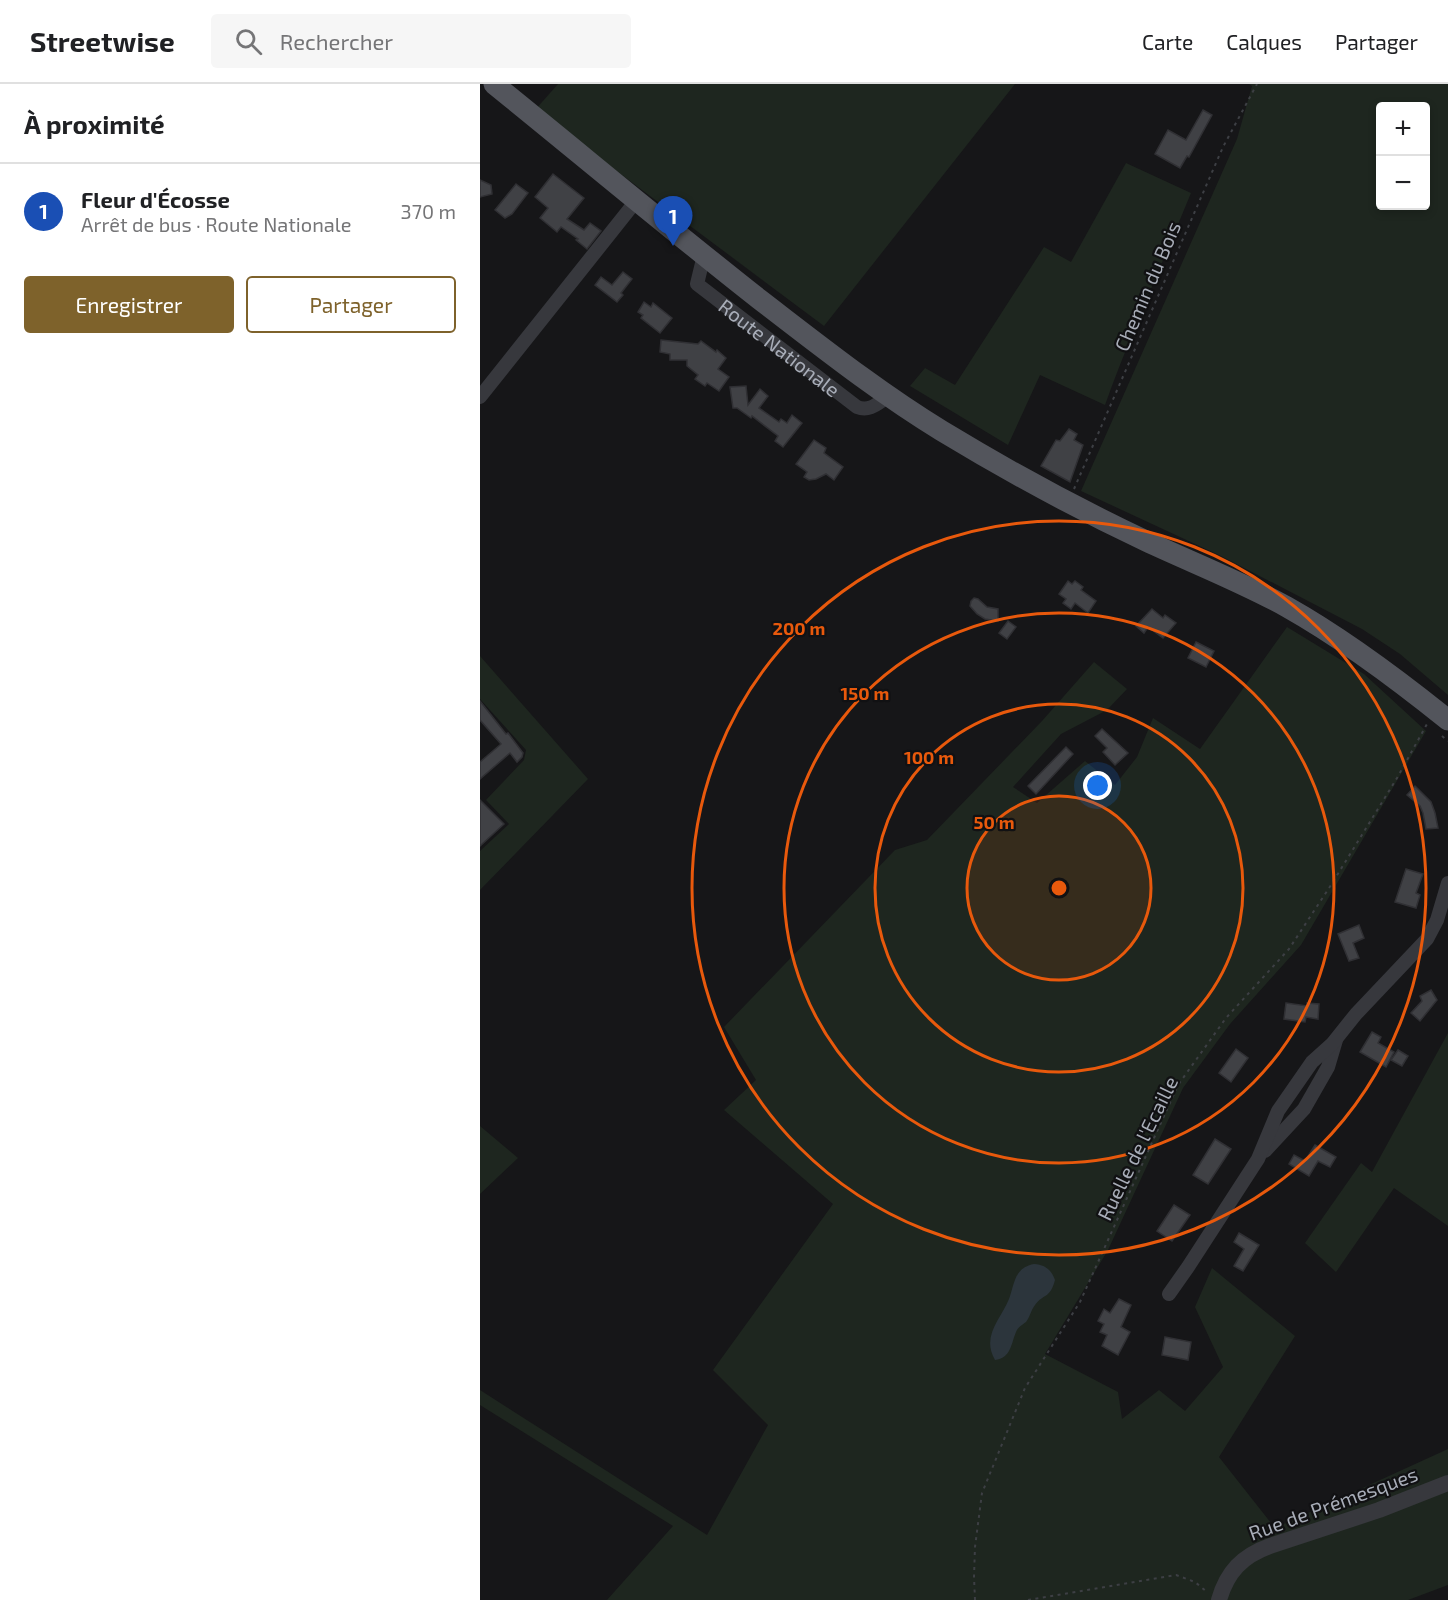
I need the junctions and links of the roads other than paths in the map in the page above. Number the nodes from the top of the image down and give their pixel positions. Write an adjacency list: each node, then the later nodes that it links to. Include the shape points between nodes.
1 (494, 84): 2 (main road)
2 (636, 201): 3 (street); 4 (main road, via 798,329 926,420 1068,502 1288,608 1361,654)
3 (480, 397)
4 (1439, 718): 5 (main road)
5 (1448, 733)
6 (1448, 883): 7 (street, via 1427,939)
7 (1337, 1038): 8 (street, via 1312,1062 1278,1112); 8 (street, via 1328,1067 1304,1109)
8 (1258, 1159): 9 (street)
9 (1168, 1294)
10 (1448, 1483): 11 (street, Rue de Prémesques, via 1260,1549 1244,1559)
11 (1214, 1597)

